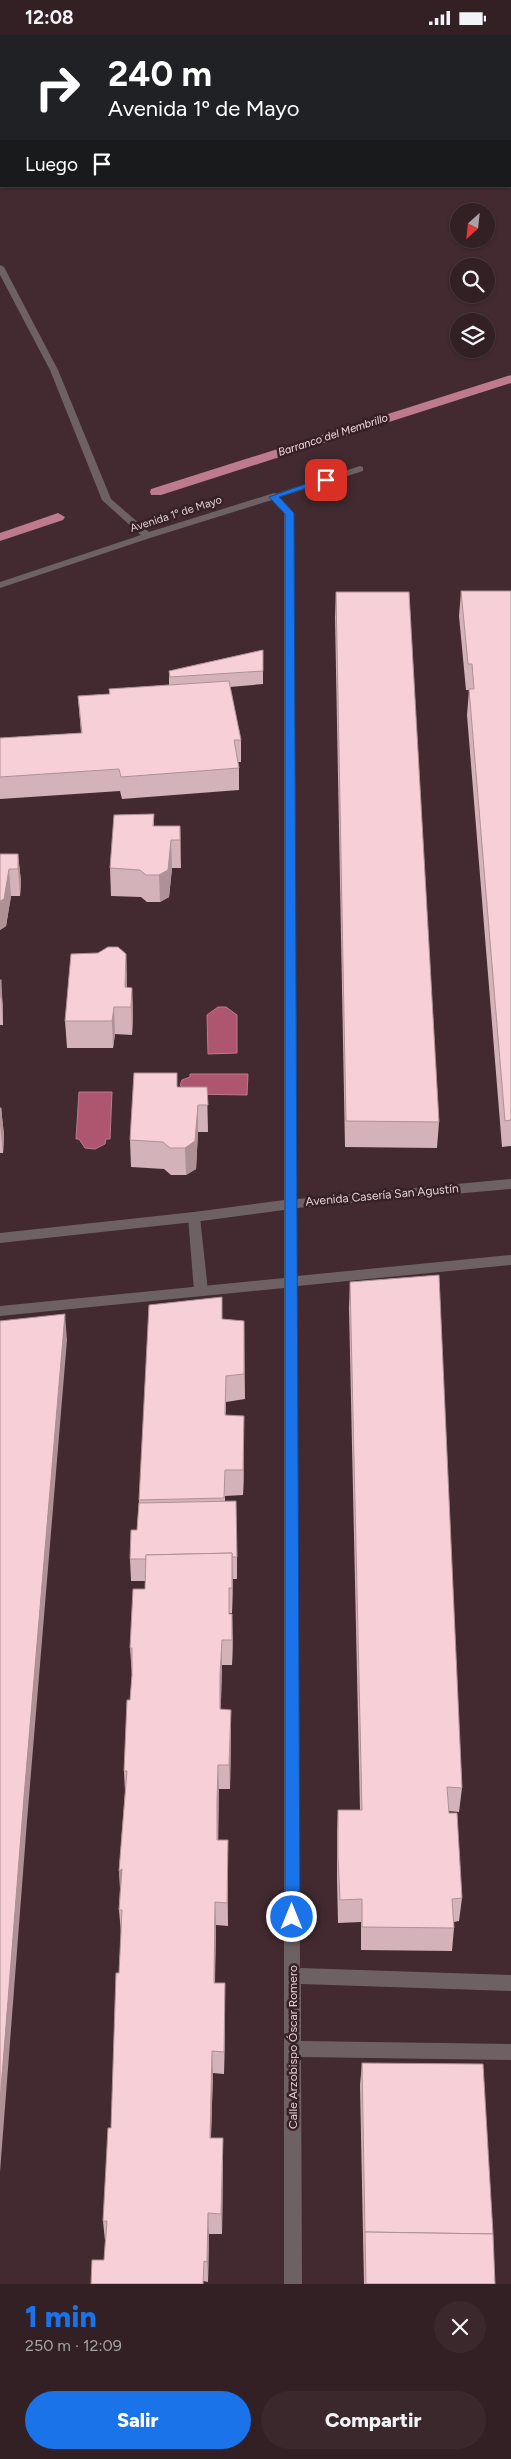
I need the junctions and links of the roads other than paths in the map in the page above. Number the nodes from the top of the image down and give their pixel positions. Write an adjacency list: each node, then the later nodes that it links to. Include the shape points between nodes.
1 (0, 267): 4 (street, via 54,370 107,500)
2 (360, 469): 3 (street, Avenida 1º de Mayo)
3 (274, 497): 4 (street, Avenida 1º de Mayo); 7 (street, Calle Arzobispo Óscar Romero, via 289,513)
4 (147, 536): 5 (street, Avenida 1º de Mayo)
5 (0, 585)
6 (511, 1183): 7 (street, Avenida Casería San Agustín)
7 (291, 1204): 8 (street, Avenida Casería San Agustín); 11 (street, Calle Arzobispo Óscar Romero)
8 (194, 1217): 9 (street, Avenida Casería San Agustín); 12 (street)
9 (0, 1238)
10 (511, 1260): 11 (street)
11 (291, 1281): 12 (street); 14 (street, Calle Arzobispo Óscar Romero)
12 (201, 1291): 13 (street)
13 (0, 1311)
14 (293, 1976): 15 (street); 16 (street, Calle Arzobispo Óscar Romero)
15 (511, 1983)
16 (293, 2049): 17 (street); 18 (street, Calle Arzobispo Óscar Romero)
17 (511, 2052)
18 (294, 2284)

